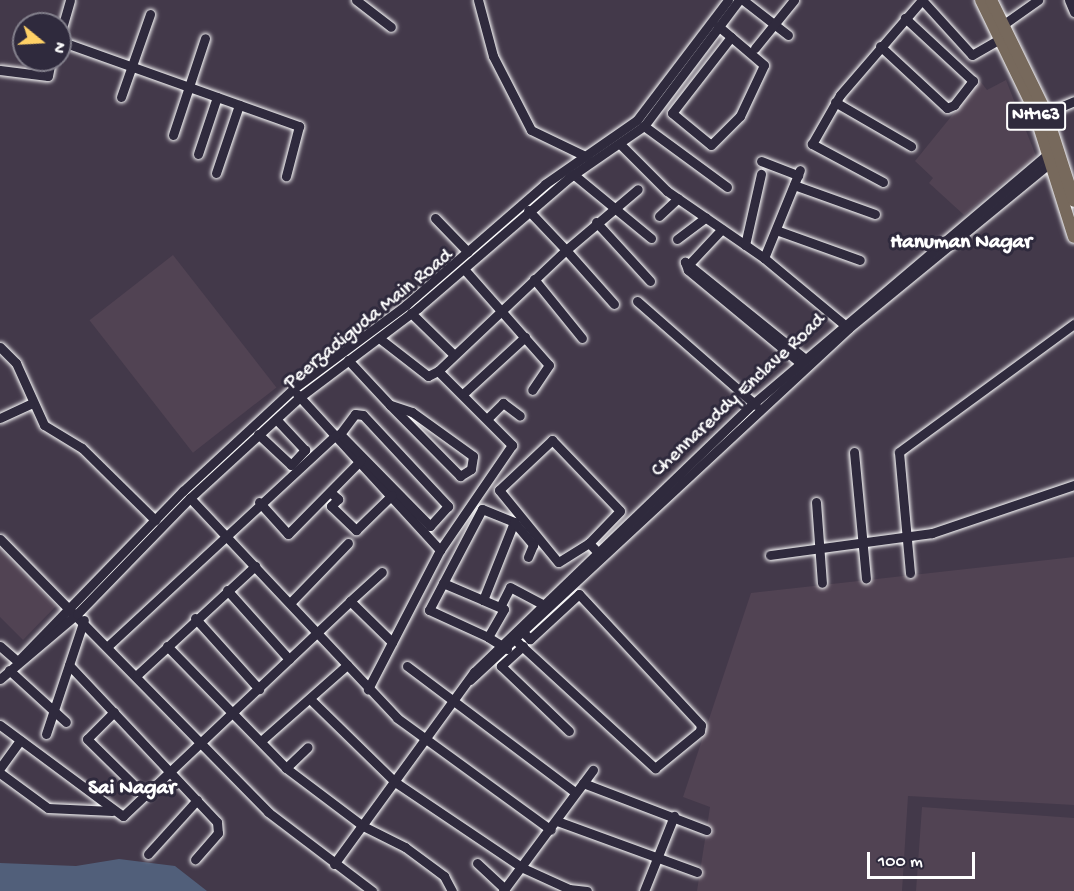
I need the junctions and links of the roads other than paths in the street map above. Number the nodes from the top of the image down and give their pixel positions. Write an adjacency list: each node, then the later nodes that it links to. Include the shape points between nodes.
1 (356, 0): 17 (street)
2 (478, 0): 40 (street, via 493,56 531,130)
3 (728, 0): 40 (street, Peerzadiguda Main Road, via 637,120)
4 (741, 0): 14 (street); 16 (street, Peerzadiguda Main Road)
5 (794, 0): 14 (street)
6 (922, 0): 13 (street); 21 (street, via 972,55)
7 (981, 0): 21 (highway, NH163)
8 (991, 0): 15 (highway, NH163)
9 (1038, 0): 15 (street)
10 (1069, 0): 11 (street)
11 (1074, 12)
12 (150, 14): 25 (street)
13 (905, 18): 23 (street); 23 (street, via 972,81 954,105 947,108)
14 (775, 23): 18 (street); 24 (street)
15 (1004, 24): 21 (highway, NH163)
16 (718, 26): 19 (street); 35 (street, Peerzadiguda Main Road, via 680,84)
17 (391, 27)
18 (788, 35)
19 (731, 37): 19 (street, via 672,113 711,145 740,116 764,65)
20 (205, 38): 28 (street)
21 (1005, 40): 34 (highway, NH163); 41 (highway, NH163)
22 (72, 45): 25 (street)
23 (880, 46): 32 (street)
24 (755, 48)
25 (131, 67): 28 (street); 29 (street)
26 (16, 72): 27 (street, via 48,76)
27 (49, 72)
28 (189, 87): 30 (street); 36 (street)
29 (121, 97)
30 (218, 97): 33 (street); 39 (street)
31 (1074, 101): 34 (street)
32 (835, 102): 38 (street); 47 (street, via 812,144)
33 (239, 105): 43 (street); 46 (street, via 301,129)
34 (1046, 113): 52 (highway, NH163)
35 (644, 126): 37 (street, Peerzadiguda Main Road); 49 (street)
36 (173, 135)
37 (621, 144): 40 (street, Peerzadiguda Main Road); 51 (street, via 643,171)
38 (911, 146)
39 (198, 154)
40 (590, 158): 44 (street, Peerzadiguda Main Road); 67 (street, Peerzadiguda Main Road, via 545,184)
41 (1050, 158): 62 (highway, NH163); 78 (street, Chennareddy Enclave Road)
42 (761, 161): 48 (street, via 799,172)
43 (216, 173)
44 (573, 174): 53 (street); 54 (street, Peerzadiguda Main Road)
45 (761, 174): 65 (street)
46 (286, 176)
47 (883, 182)
48 (794, 185): 55 (street); 61 (street)
49 (727, 187)
50 (638, 189): 53 (street)
51 (678, 198): 56 (street); 57 (street)
52 (1074, 201)
53 (615, 208): 59 (street); 63 (street)
54 (528, 210): 66 (street); 70 (street, Peerzadiguda Main Road)
55 (875, 214)
56 (659, 216)
57 (705, 217): 60 (street); 64 (street)
58 (435, 219): 67 (street)
59 (596, 222): 66 (street); 72 (street)
60 (722, 228): 65 (street); 85 (street, via 684,267 704,279)
61 (776, 230): 68 (street); 69 (street)
62 (1074, 237)
63 (651, 238)
64 (677, 239)
65 (745, 245): 68 (street)
66 (566, 250): 71 (street); 74 (street)
67 (468, 252): 88 (street, Peerzadiguda Main Road)
68 (764, 258): 78 (street)
69 (860, 260)
70 (464, 268): 75 (street); 76 (street, Peerzadiguda Main Road)
71 (534, 279): 75 (street); 81 (street)
72 (650, 281)
73 (637, 301): 92 (street)
74 (614, 304)
75 (500, 307): 79 (street); 83 (street)
76 (411, 313): 80 (street, Peerzadiguda Main Road); 83 (street)
77 (1074, 324): 111 (street, via 899,452)
78 (846, 326): 85 (street, Chennareddy Enclave Road)
79 (525, 337): 87 (street, via 550,369); 89 (street)
80 (379, 338): 84 (street, Peerzadiguda Main Road); 86 (street, via 428,376)
81 (582, 338)
82 (0, 347): 90 (street, via 16,363)
83 (452, 353): 86 (street)
84 (348, 360): 88 (street, Peerzadiguda Main Road); 91 (street)
85 (805, 363): 92 (street, Chennareddy Enclave Road)
86 (438, 371): 89 (street)
87 (532, 390)
88 (296, 393): 96 (street, Peerzadiguda Main Road); 97 (street); 107 (street, Peerzadiguda Main Road)
89 (464, 393): 94 (street)
90 (30, 404): 95 (street); 107 (street, via 44,425 82,448)
91 (390, 405): 91 (street, via 460,476 471,469 473,456 412,412)
92 (757, 406): 118 (street, Chennareddy Enclave Road)
93 (520, 416): 94 (street, via 503,403)
94 (489, 417): 117 (street, via 512,451)
95 (0, 418)
96 (276, 419): 98 (street, Peerzadiguda Main Road); 98 (street, via 305,450 292,465)
97 (338, 432): 97 (street, via 354,414 363,415 447,509 425,524); 100 (street); 105 (street)
98 (258, 434): 104 (street, Peerzadiguda Main Road)
99 (854, 452): 115 (street)
100 (360, 461): 102 (street); 103 (street)
101 (1074, 485): 111 (street)
102 (330, 492): 103 (street, via 338,499 331,506 356,530); 105 (street, via 288,534)
103 (392, 495): 117 (street)
104 (190, 498): 109 (street); 112 (street, Peerzadiguda Main Road)
105 (259, 501): 109 (street)
106 (816, 502): 116 (street)
107 (156, 520): 112 (street, Peerzadiguda Main Road)
108 (514, 522): 120 (street, via 533,545); 126 (street, via 482,509); 129 (street)
109 (225, 534): 121 (street); 140 (street)
110 (0, 539): 134 (street)
111 (905, 539): 115 (street); 123 (street)
112 (142, 540): 134 (street, Peerzadiguda Main Road)
113 (348, 543): 131 (street)
114 (589, 543): 114 (street, via 620,511 552,440 499,490 558,562); 118 (street)
115 (862, 543): 116 (street); 124 (street)
116 (819, 549): 119 (street); 127 (street)
117 (440, 550): 139 (street)
118 (601, 555): 125 (street, Chennareddy Enclave Road)
119 (770, 555)
120 (528, 558)
121 (255, 566): 128 (street); 131 (street)
122 (382, 572): 130 (street)
123 (910, 573)
124 (866, 578)
125 (573, 582): 132 (street, Chennareddy Enclave Road); 138 (street, Chennareddy Enclave Road)
126 (443, 583): 129 (street); 137 (street, via 429,612)
127 (822, 583)
128 (227, 590): 135 (street); 144 (street)
129 (483, 600): 133 (street)
130 (350, 601): 136 (street); 139 (street)
131 (291, 602): 136 (street)
132 (544, 605): 133 (street, via 510,587); 138 (street, Chennareddy Enclave Road)
133 (500, 607): 137 (street, via 505,612)
134 (77, 614): 140 (street); 145 (street); 147 (street, Peerzadiguda Main Road)
135 (195, 618): 142 (street); 151 (street)
136 (318, 630): 144 (street); 146 (street)
137 (488, 637): 143 (street)
138 (521, 637): 138 (street, via 655,768 700,731 701,725 579,594); 143 (street, Chennareddy Enclave Road); 160 (street, via 501,666)
139 (392, 642): 152 (street, via 377,680)
140 (109, 645): 149 (street)
141 (0, 646): 147 (street)
142 (167, 646): 149 (street); 157 (street)
143 (505, 647): 154 (street, Chennareddy Enclave Road)
144 (289, 659): 151 (street)
145 (69, 665): 155 (street); 156 (street)
146 (347, 665): 152 (street); 153 (street)
147 (14, 666): 150 (street, Peerzadiguda Main Road); 155 (street)
148 (407, 666): 154 (street)
149 (137, 675): 165 (street)
150 (0, 680)
151 (259, 689): 157 (street)
152 (368, 689): 162 (street)
153 (310, 699): 164 (street); 172 (street)
154 (452, 699): 162 (street, Chennareddy Enclave Road); 174 (street)
155 (54, 712): 158 (street); 161 (street)
156 (114, 712): 170 (street); 175 (street, via 87,739)
157 (234, 713): 164 (street); 165 (street)
158 (66, 722)
159 (0, 725): 163 (street)
160 (569, 731)
161 (46, 734)
162 (424, 739): 172 (street, Chennareddy Enclave Road); 181 (street)
163 (20, 740): 167 (street); 177 (street)
164 (261, 741): 168 (street)
165 (201, 742): 170 (street); 187 (street, via 268,812)
166 (308, 747): 168 (street)
167 (0, 768)
168 (286, 768): 180 (street)
169 (593, 770): 173 (street)
170 (168, 771): 175 (street); 176 (street)
171 (0, 774): 177 (street, via 48,808)
172 (395, 782): 180 (street, Chennareddy Enclave Road); 188 (street)
173 (583, 783): 174 (street); 178 (street)
174 (576, 792): 179 (street)
175 (145, 796): 177 (street, via 123,816)
176 (197, 800): 183 (street); 184 (street, via 219,830)
177 (112, 811)
178 (674, 816): 182 (street); 185 (street)
179 (557, 821): 181 (street); 185 (street)
180 (363, 826): 187 (street, Chennareddy Enclave Road); 193 (street, via 405,847 444,876)
181 (550, 830): 188 (street)
182 (706, 830)
183 (148, 854)
184 (195, 859)
185 (657, 859): 189 (street); 195 (street)
186 (477, 863): 190 (street)
187 (334, 864): 192 (street)
188 (523, 868): 190 (street); 191 (street)
189 (697, 872)
190 (504, 890)
191 (569, 890): 194 (street)
192 (372, 891)
193 (452, 891)
194 (587, 891)
195 (644, 891)

